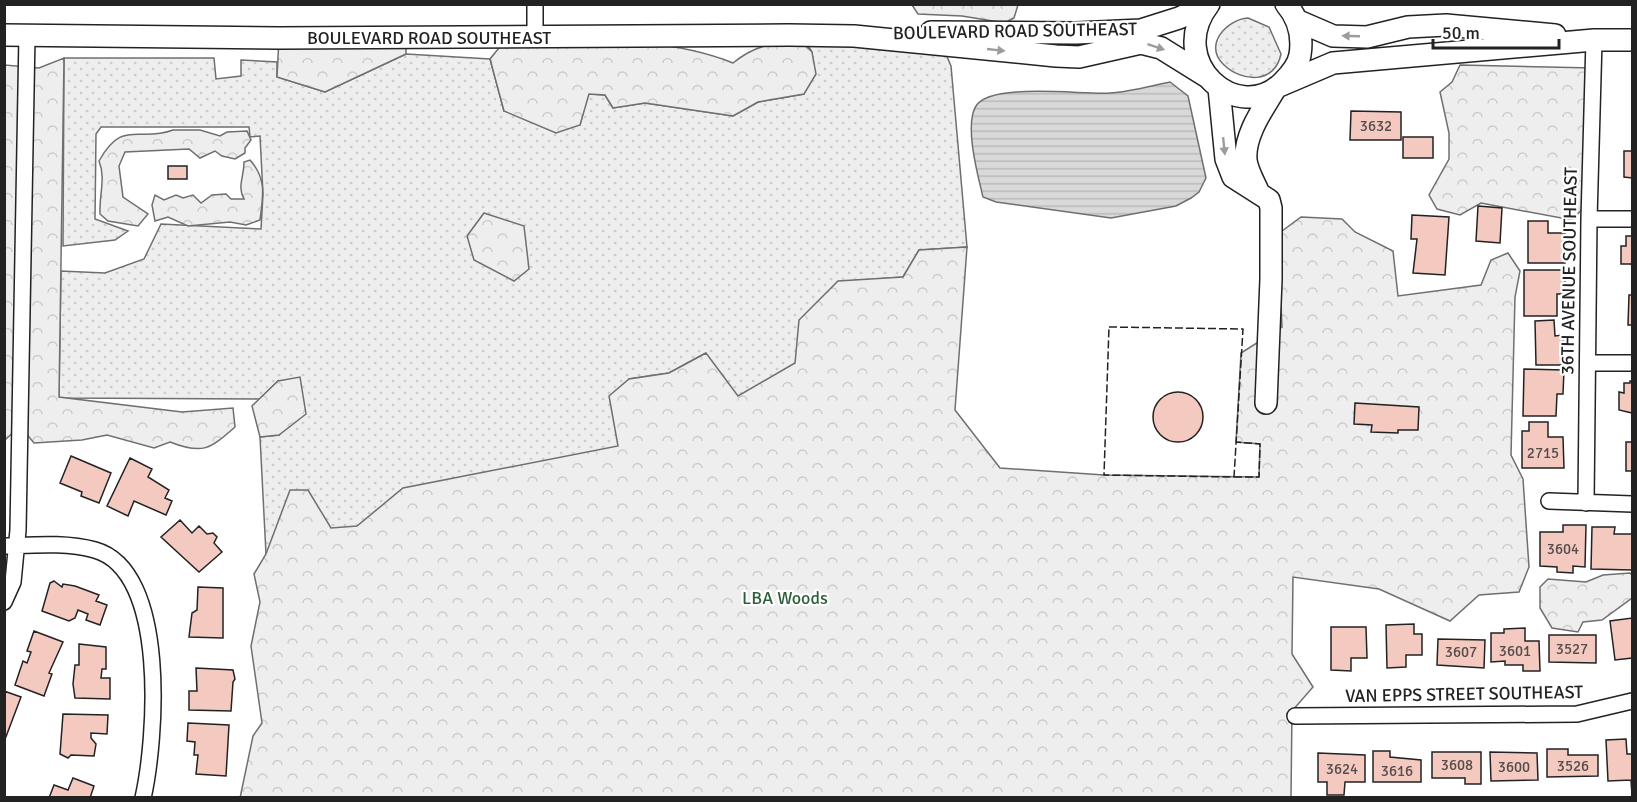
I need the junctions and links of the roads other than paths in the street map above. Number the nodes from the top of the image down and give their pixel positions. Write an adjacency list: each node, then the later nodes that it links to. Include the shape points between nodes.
1 (535, 4): 7 (street)
2 (1209, 5): 6 (street, BOULEVARD ROAD SOUTHEAST, via 1142,30); 10 (street, via 1200,18 1194,40 1198,63)
3 (1291, 12): 8 (street, one-way to 3, via 1446,25 1408,27 1367,37 1334,36); 11 (street, via 1302,43 1299,60)
4 (4, 35): 5 (street, BOULEVARD ROAD SOUTHEAST)
5 (27, 35): 7 (street, BOULEVARD ROAD SOUTHEAST); 21 (street)
6 (854, 36): 7 (street, BOULEVARD ROAD SOUTHEAST); 10 (street, BOULEVARD ROAD SOUTHEAST, one-way to 10, via 1078,57 1141,43 1161,48)
7 (535, 38)
8 (1594, 40): 9 (street); 11 (street, via 1333,63); 13 (street, 36TH AVENUE SOUTHEAST)
9 (1632, 40)
10 (1212, 82): 11 (street, BOULEVARD ROAD SOUTHEAST, via 1243,96 1256,96); 12 (street, one-way to 12, via 1233,177)
11 (1277, 87): 12 (street, via 1249,141 1246,160)
12 (1258, 191): 17 (street, via 1269,200 1272,233)
13 (1589, 219): 14 (street); 15 (street, 36TH AVENUE SOUTHEAST)
14 (1632, 219)
15 (1588, 363): 16 (street); 19 (street, 36TH AVENUE SOUTHEAST)
16 (1632, 363)
17 (1266, 403)
18 (1549, 501): 19 (street)
19 (1586, 503): 20 (street)
20 (1632, 504)
21 (11, 546): 22 (street, via 13,582); 25 (street, via 59,545 97,550 125,570 144,605 152,654 149,772)
22 (4, 602)
23 (1632, 701): 24 (street, VAN EPPS STREET SOUTHEAST, via 1577,714)
24 (1295, 716)
25 (143, 798)

